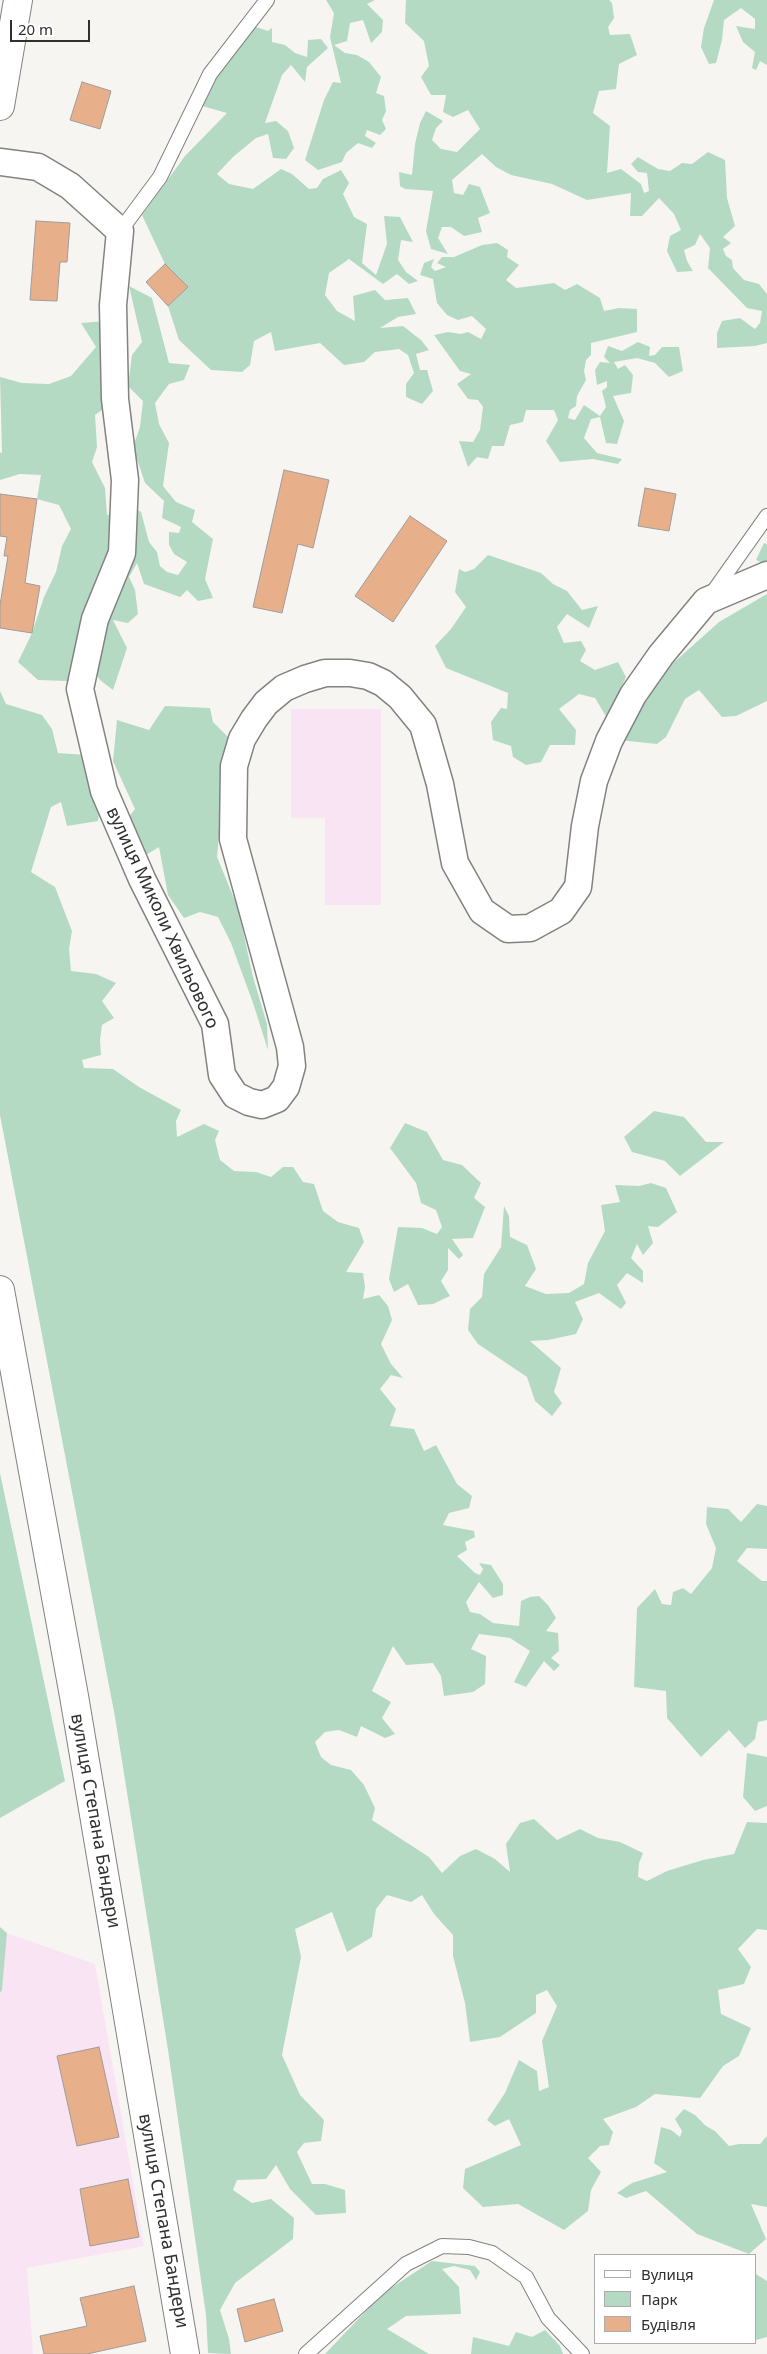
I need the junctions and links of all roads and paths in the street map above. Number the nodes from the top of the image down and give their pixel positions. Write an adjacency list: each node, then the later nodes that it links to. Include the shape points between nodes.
1 (18, 0): 3 (main road)
2 (267, 0): 5 (lane, via 210,74 160,177)
3 (0, 106)
4 (0, 162): 5 (street, via 38,167 70,186)
5 (120, 231): 8 (street, вулиця Миколи Хвильового, via 113,305 115,399 126,480 122,553 95,620 80,690 104,791 142,879 215,1024 222,1075 235,1095 262,1105 277,1099 286,1087 292,1066 290,1047 233,840 234,766 242,739 266,703 284,688 324,673 368,676 400,697 423,725 440,784 455,863 482,911 508,929 530,928 561,911 578,887 594,781 609,741 633,695)
6 (767, 516): 8 (lane)
7 (767, 575): 8 (street, вулиця Миколи Хвильового)
8 (706, 601)
9 (0, 1290): 10 (main road, вулиця Степана Бандери, via 74,1696)
10 (185, 2354)
11 (306, 2354): 12 (lane, via 406,2264 442,2246 469,2247 492,2253 526,2277 548,2318)
12 (582, 2354)

